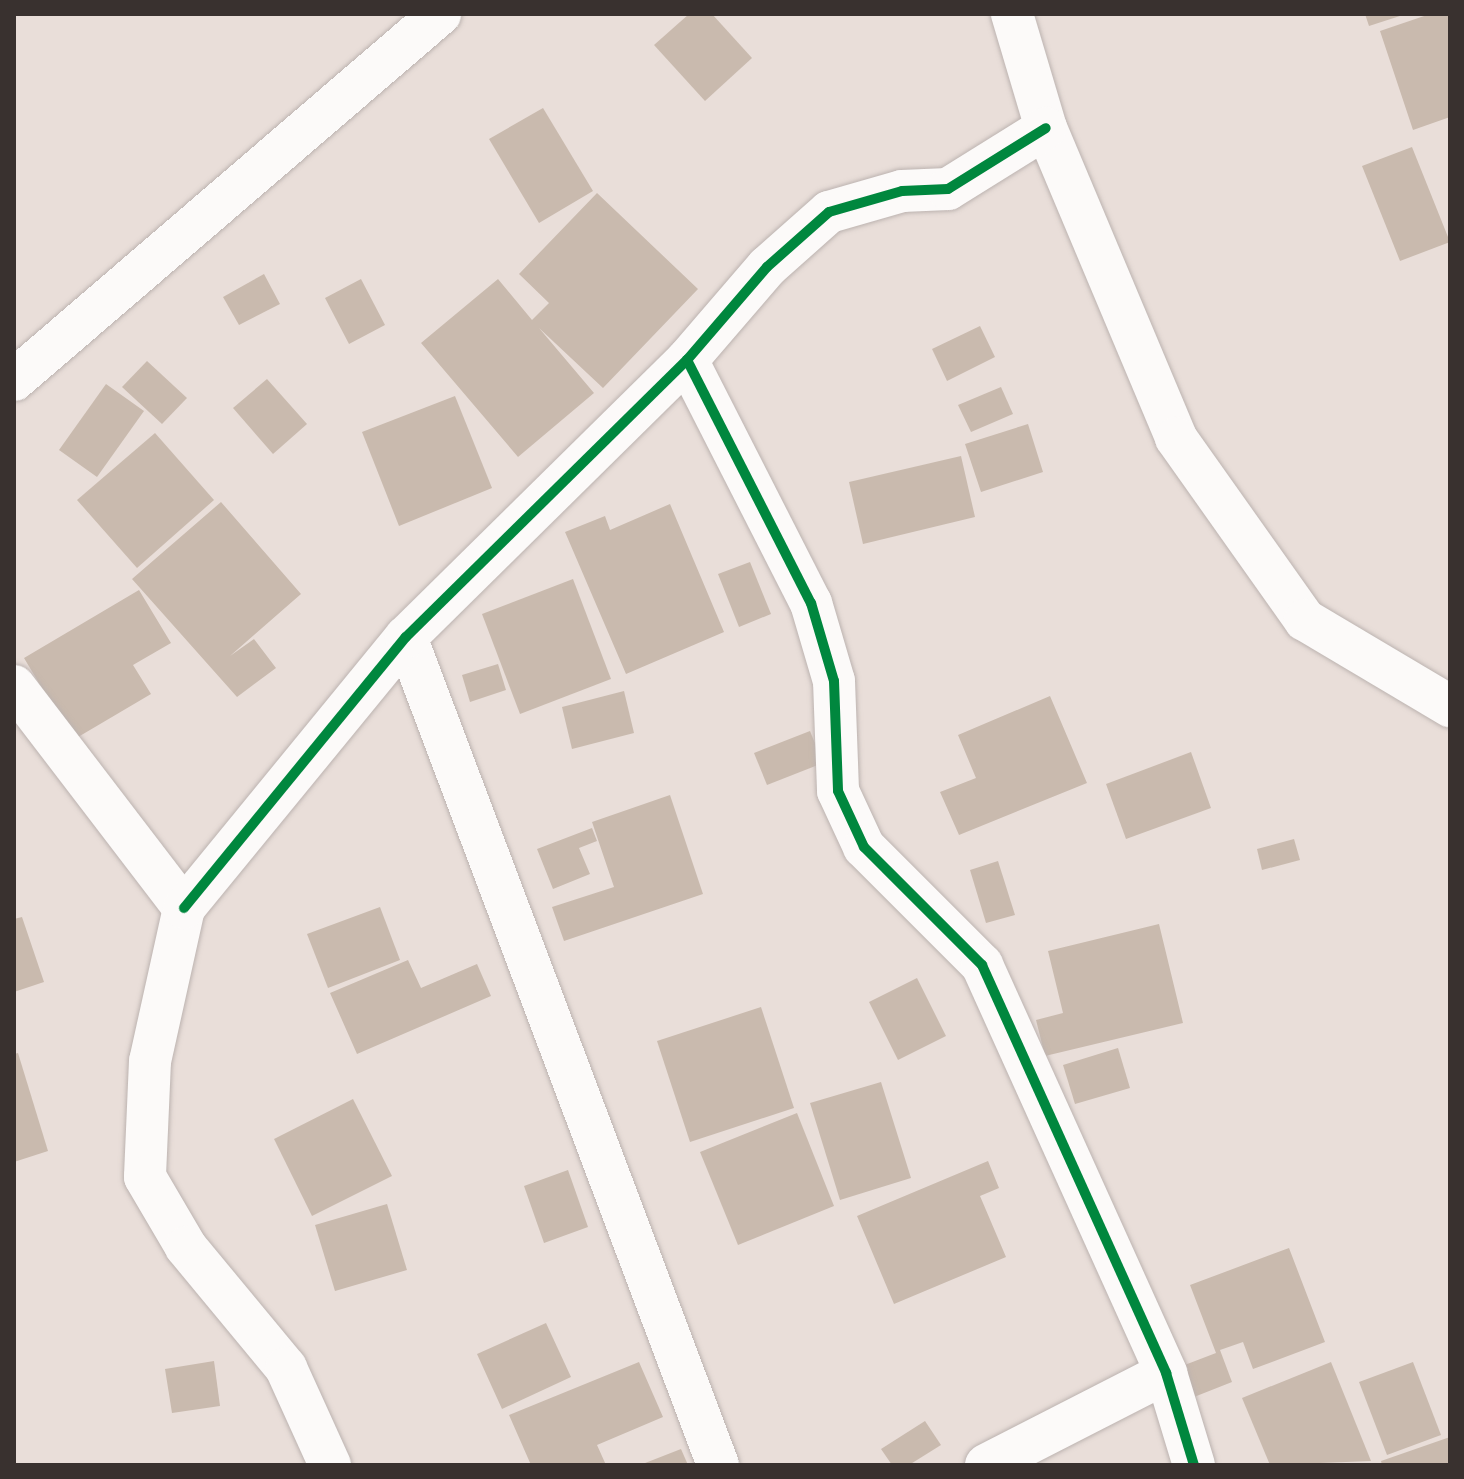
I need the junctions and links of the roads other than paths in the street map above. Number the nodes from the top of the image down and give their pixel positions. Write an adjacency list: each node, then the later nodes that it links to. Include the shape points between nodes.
1 (440, 14): 5 (street)
2 (1012, 14): 3 (street)
3 (1046, 128): 4 (street, via 948,189 902,191 829,212 767,267); 8 (street, via 1176,438 1263,569 1305,620)
4 (687, 360): 6 (street); 10 (street, via 811,603 834,681 838,791 864,847 982,965)
5 (14, 380)
6 (406, 637): 9 (street); 12 (street)
7 (14, 686): 9 (street)
8 (1450, 706)
9 (184, 908): 11 (street, via 150,1061 145,1177 186,1247 286,1368)
10 (1166, 1373): 13 (street); 14 (street)
11 (330, 1465)
12 (718, 1465)
13 (986, 1465)
14 (1194, 1465)

